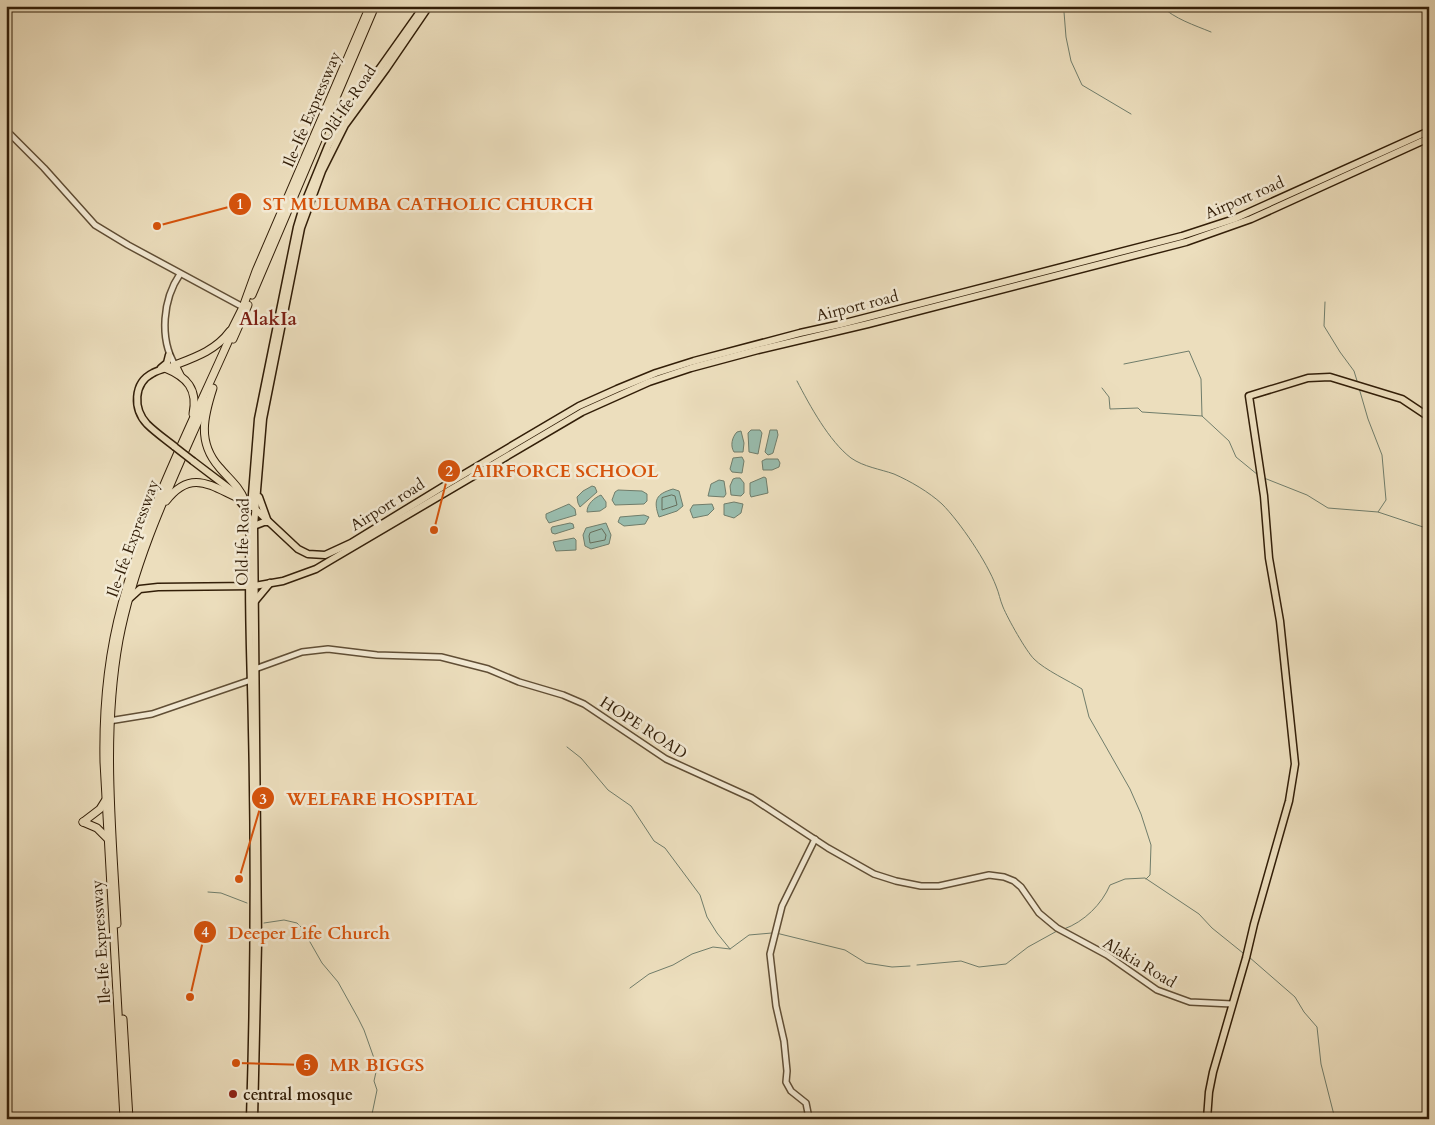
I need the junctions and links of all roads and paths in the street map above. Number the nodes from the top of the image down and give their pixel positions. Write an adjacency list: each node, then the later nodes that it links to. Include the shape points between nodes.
1 (370, 6): 13 (highway, Ile-Ife Expressway)
2 (375, 6): 19 (highway, Ile-Ife Expressway)
3 (424, 6): 5 (main road, Old Ife Road)
4 (430, 6): 5 (main road, Old Ife Road)
5 (399, 48): 22 (main road, Old Ife Road, via 332,148 301,228 282,309)
6 (6, 130): 10 (street, via 94,226)
7 (1429, 131): 9 (main road, Airport road)
8 (1429, 138): 9 (main road, Airport road)
9 (1295, 194): 26 (main road, Airport road, via 1191,234 1083,265 722,357 649,382 582,412)
10 (172, 269): 11 (street); 12 (street)
11 (180, 274): 12 (street); 13 (street)
12 (174, 282): 15 (street, via 165,324)
13 (243, 307): 14 (highway, Ile-Ife Expressway)
14 (232, 329): 16 (highway, via 210,350); 21 (highway, Ile-Ife Expressway)
15 (169, 355): 16 (street); 17 (main road)
16 (175, 365): 17 (main road); 18 (highway)
17 (162, 369): 18 (highway); 24 (main road, bridge, via 148,375 137,395 146,423)
18 (180, 375): 21 (highway, via 188,383 195,402)
19 (212, 388): 23 (highway, via 204,417 207,446); 25 (highway, Ile-Ife Expressway)
20 (1429, 417): 44 (main road, via 1402,399 1330,377 1308,378 1249,396 1280,621 1295,764 1291,793)
21 (188, 431): 39 (highway, Ile-Ife Expressway, via 145,534 117,626 105,719)
22 (255, 488): 23 (main road); 24 (main road, Old Ife Road); 27 (main road)
23 (239, 495): 24 (highway); 25 (highway, via 208,483 190,483 174,491); 28 (main road)
24 (251, 505): 27 (main road); 28 (main road, Old Ife Road)
25 (157, 516): 34 (highway, Ile-Ife Expressway)
26 (398, 517): 29 (main road, Airport road, via 330,554); 30 (main road, Airport road)
27 (268, 522): 28 (main road); 29 (main road, via 298,549)
28 (252, 525): 33 (main road, Old Ife Road)
29 (314, 555): 30 (main road)
30 (316, 569): 31 (main road)
31 (270, 583): 33 (main road); 35 (main road)
32 (236, 586): 33 (main road); 34 (main road, via 140,589); 35 (main road)
33 (252, 586): 35 (main road, Old Ife Road)
34 (130, 598): 38 (highway, Ile-Ife Expressway, via 119,640)
35 (252, 599): 36 (main road, Old Ife Road); 37 (main road, Old Ife Road)
36 (255, 669): 41 (street, HOPE ROAD, via 302,652 328,648 377,655 441,657 488,669 584,704 666,759 752,798); 42 (main road, Old Ife Road)
37 (251, 680): 38 (street, via 152,714); 42 (main road, Old Ife Road)
38 (109, 721): 47 (highway, Ile-Ife Expressway, via 110,796)
39 (106, 800): 40 (highway, Ile-Ife Expressway); 40 (highway, via 83,822 97,828)
40 (107, 838): 46 (highway, Ile-Ife Expressway)
41 (815, 839): 43 (street, HOPE ROAD, via 874,874 909,884 935,886 989,875 1004,877 1021,887); 50 (street, via 785,899 770,954 784,1041 786,1082 791,1091 806,1103)
42 (255, 872): 45 (main road, Old Ife Road)
43 (1043, 916): 44 (street, Alakia Road, via 1063,932 1107,955 1162,992 1190,1002)
44 (1232, 1004): 51 (main road, via 1212,1072)
45 (255, 1032): 48 (main road, Old Ife Road); 49 (main road, Old Ife Road)
46 (124, 1119)
47 (129, 1119)
48 (250, 1119)
49 (254, 1119)
50 (807, 1119)
51 (1207, 1119)

